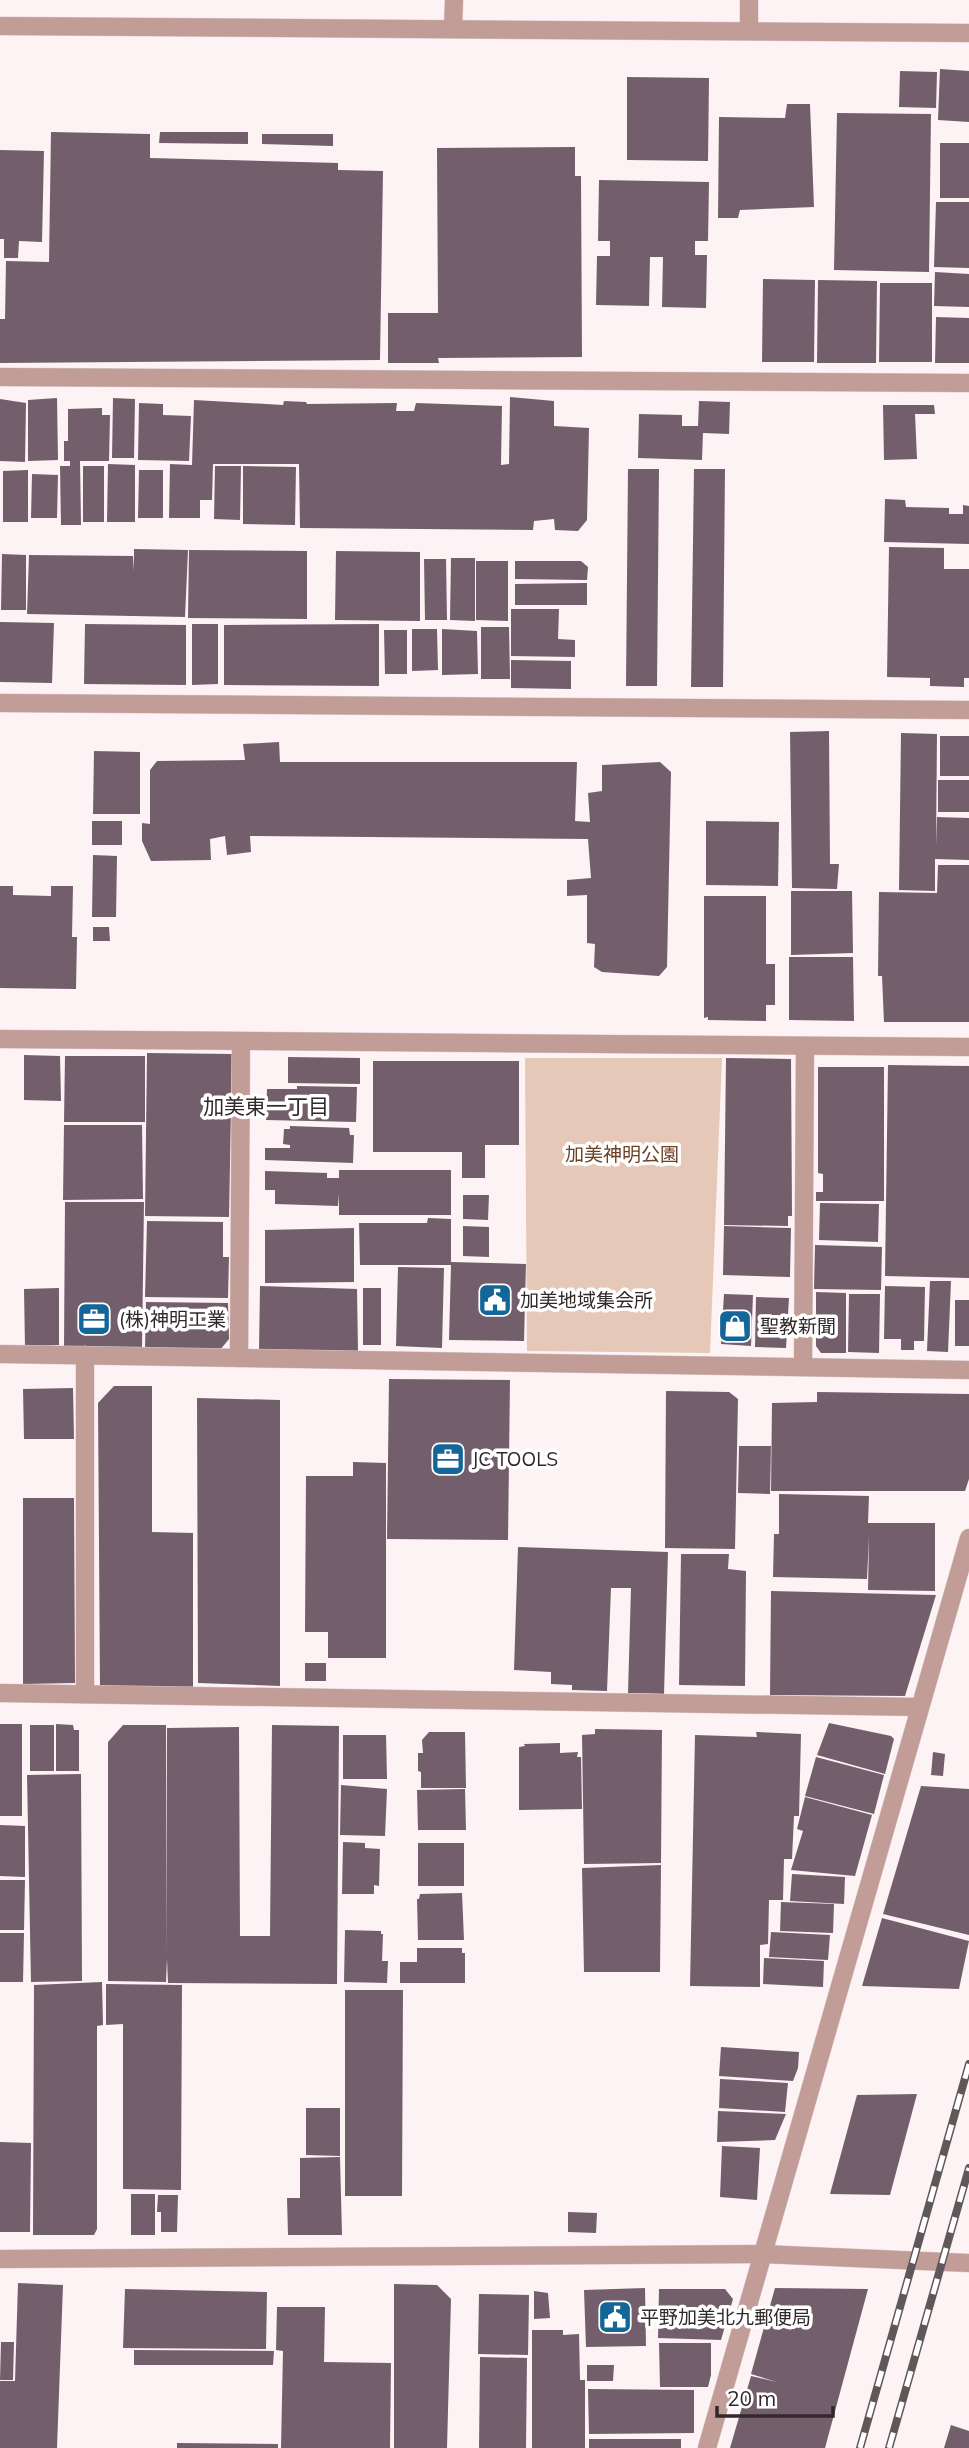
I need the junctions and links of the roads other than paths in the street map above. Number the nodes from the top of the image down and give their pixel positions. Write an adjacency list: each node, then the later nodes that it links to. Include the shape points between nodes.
1 (454, 0): 4 (street)
2 (749, 0): 5 (street)
3 (0, 26): 4 (street)
4 (453, 29): 5 (street)
5 (749, 31): 6 (street)
6 (969, 33)
7 (0, 377): 8 (street)
8 (969, 383)
9 (0, 703): 10 (street)
10 (969, 710)
11 (0, 1040): 12 (street)
12 (241, 1042): 13 (street); 17 (street)
13 (805, 1046): 14 (street); 18 (street)
14 (969, 1047)
15 (0, 1354): 16 (street)
16 (85, 1355): 17 (street); 22 (street)
17 (239, 1358): 18 (street)
18 (803, 1367): 19 (street)
19 (969, 1370)
20 (969, 1538): 23 (street)
21 (0, 1693): 22 (street)
22 (85, 1694): 23 (street)
23 (919, 1707): 24 (street)
24 (762, 2254): 25 (street); 26 (street); 27 (street)
25 (0, 2259)
26 (969, 2263)
27 (707, 2448)

